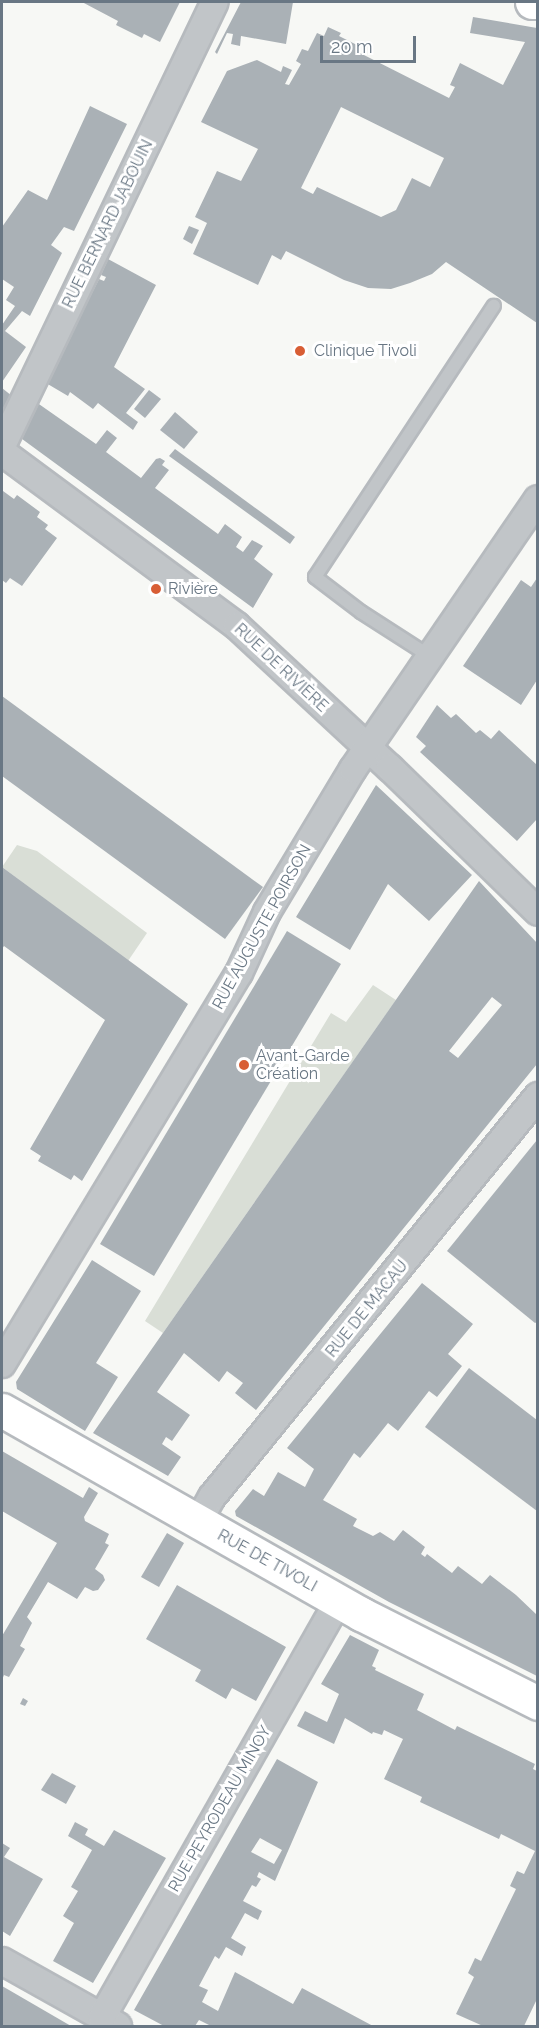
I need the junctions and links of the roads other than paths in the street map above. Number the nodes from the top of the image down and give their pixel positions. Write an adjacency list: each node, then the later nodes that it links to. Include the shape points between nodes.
1 (215, 2): 5 (street, RUE BERNARD JABOUIN)
2 (532, 2): 3 (street)
3 (537, 3)
4 (494, 306): 8 (lane, via 315,577 360,612)
5 (2, 446)
6 (2, 452): 9 (street, RUE DE RIVIÈRE, via 237,626)
7 (537, 499): 8 (street, RUE AUGUSTE POIRSON)
8 (431, 657): 9 (street, RUE AUGUSTE POIRSON)
9 (368, 748): 10 (street, RUE DE RIVIÈRE); 12 (street, RUE AUGUSTE POIRSON, via 267,912 239,973)
10 (537, 912)
11 (537, 1096): 14 (street, RUE DE MACAU, via 212,1497)
12 (2, 1364)
13 (2, 1410): 14 (street, RUE DE TIVOLI)
14 (198, 1522): 15 (street, RUE DE TIVOLI)
15 (338, 1601): 16 (street, RUE DE TIVOLI); 18 (street, RUE PEYRODEAU MINOY)
16 (537, 1703)
17 (2, 1961): 18 (street)
18 (110, 2022)

